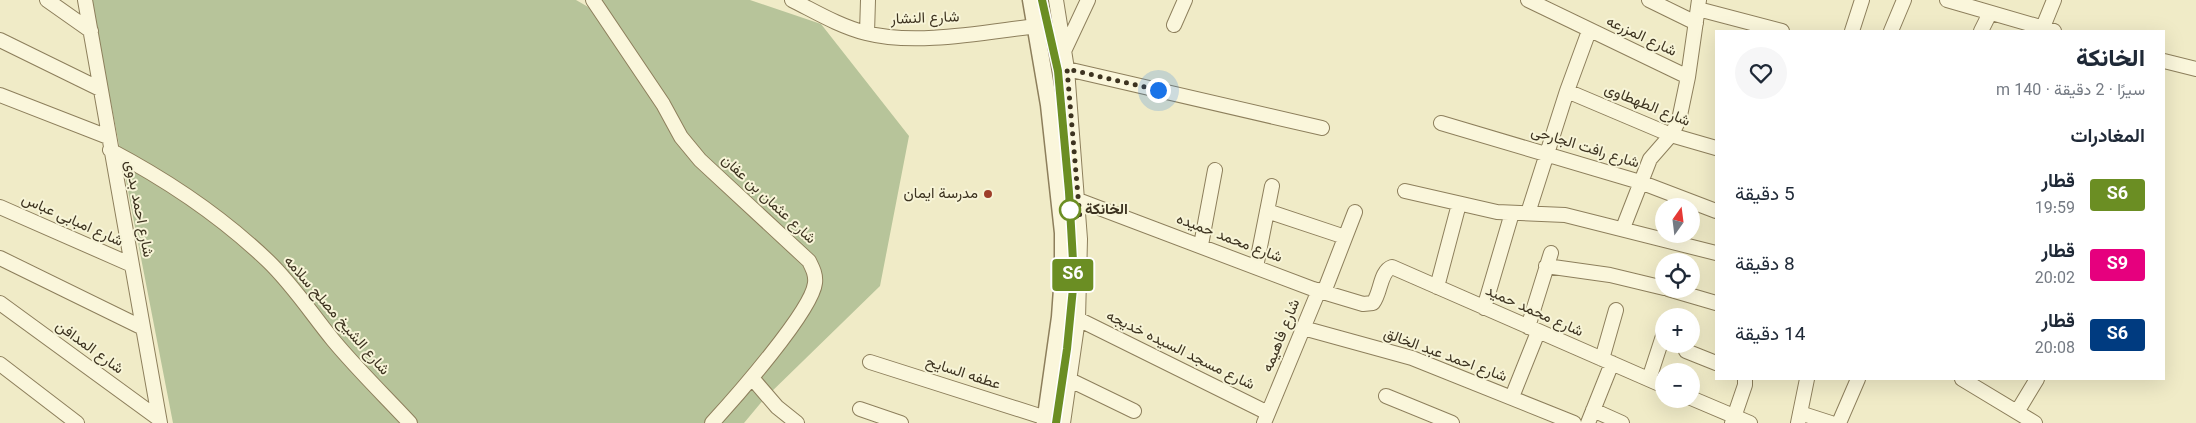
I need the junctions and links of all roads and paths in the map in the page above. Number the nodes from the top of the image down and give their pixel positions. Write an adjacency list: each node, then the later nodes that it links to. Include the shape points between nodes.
1 (47, 0): 21 (street)
2 (85, 0): 21 (street, شارع احمد بدوى)
3 (792, 0): 28 (street, شارع النشار)
4 (868, 0): 28 (street)
5 (1031, 0): 18 (street)
6 (1056, 0): 30 (street)
7 (1088, 0): 30 (street)
8 (1185, 0): 19 (street)
9 (1528, 0): 27 (street, شارع المزرعه)
10 (1649, 0): 16 (street)
11 (1862, 0): 23 (street)
12 (1904, 0): 24 (street)
13 (1947, 0): 17 (street)
14 (2054, 0): 26 (street)
15 (596, 1): 82 (street, شارع عثمان بن عفان, via 681,137 700,160 809,261 814,272 815,284 807,305)
16 (1697, 11): 20 (street); 34 (street)
17 (1990, 12): 25 (street); 26 (street)
18 (1037, 26): 28 (street, شارع النشار, via 912,38); 101 (street, via 1063,233 1060,317)
19 (1174, 26)
20 (1751, 27): 22 (street)
21 (91, 30): 35 (street, شارع احمد بدوى)
22 (1774, 30)
23 (1852, 30)
24 (1891, 30)
25 (1981, 30)
26 (2050, 30)
27 (1589, 31): 34 (street, شارع المزرعه); 36 (street)
28 (867, 33)
29 (0, 40): 35 (street)
30 (1065, 49): 32 (street)
31 (2165, 61): 33 (street)
32 (1067, 69): 39 (street); 48 (street)
33 (2196, 70)
34 (1688, 77): 40 (street)
35 (100, 89): 41 (street, شارع احمد بدوى)
36 (1567, 91): 40 (street, شارع الطهطاوى); 43 (street)
37 (0, 96): 41 (street, شارع الشيخ مصلح سلامه)
38 (1441, 123): 43 (street, شارع رافت الجارحى)
39 (1322, 128)
40 (1671, 135): 42 (street, شارع الطهطاوى); 45 (street, via 1650,159)
41 (109, 143): 61 (street, شارع احمد بدوى); 105 (street, شارع الشيخ مصلح سلامه, via 182,192 268,261 297,291 343,352)
42 (1715, 148)
43 (1546, 153): 45 (street, شارع رافت الجارحى); 55 (street)
44 (1215, 170): 58 (street)
45 (1640, 182): 52 (street, شارع رافت الجارحى); 56 (street)
46 (1272, 186): 51 (street)
47 (1404, 191): 49 (street)
48 (1078, 200): 58 (street, شارع محمد حميده); 72 (street)
49 (1459, 204): 54 (street); 63 (street)
50 (0, 207): 61 (street, شارع امبابى عباس)
51 (1267, 211): 57 (street); 62 (street)
52 (1715, 211)
53 (1355, 212): 57 (street, شارع فاهيمه)
54 (1512, 213): 55 (street); 70 (street)
55 (1528, 213): 56 (street, via 1565,215)
56 (1623, 228): 59 (street)
57 (1345, 237): 65 (street, شارع فاهيمه)
58 (1201, 245): 62 (street, شارع محمد حميده)
59 (1715, 253)
60 (0, 258): 73 (street)
61 (132, 266): 73 (street, شارع احمد بدوى)
62 (1256, 266): 65 (street, شارع محمد حميده)
63 (1437, 286): 69 (street, شارع محمد حميد, via 1392,267 1386,271 1376,299); 70 (street, شارع محمد حميد)
64 (1655, 286): 75 (street, via 1549,260)
65 (1321, 291): 69 (street, شارع محمد حميده); 74 (street, شارع فاهيمه)
66 (1699, 298): 68 (street)
67 (0, 303): 103 (street, شارع المدافن)
68 (1715, 303)
69 (1368, 304)
70 (1484, 308): 75 (street, شارع محمد حميد)
71 (1616, 310): 78 (street)
72 (1078, 318): 84 (street); 98 (street, شارع مسجد السيده خديجه)
73 (143, 328): 103 (street, شارع احمد بدوى)
74 (1303, 328): 92 (street, شارع احمد عبد الخالق, via 1412,358); 98 (street, شارع فاهيمه)
75 (1533, 329): 78 (street, شارع محمد حميد); 92 (street)
76 (1658, 353): 83 (street)
77 (1691, 353): 80 (street)
78 (1607, 361): 83 (street, شارع محمد حميد); 97 (street)
79 (870, 362): 101 (street, عطفه السايح)
80 (1715, 363)
81 (0, 364): 104 (street)
82 (752, 378): 106 (street, شارع عثمان بن عفان); 107 (street, via 776,407)
83 (1649, 379): 90 (street, شارع محمد حميد)
84 (1070, 380): 95 (street); 109 (street)
85 (1745, 380): 102 (street)
86 (1807, 380): 99 (street)
87 (1858, 380): 115 (street)
88 (1968, 380): 96 (street)
89 (2037, 380): 96 (street)
90 (1655, 382)
91 (1386, 396): 110 (street)
92 (1512, 398): 111 (street, شارع احمد عبد الخالق)
93 (1700, 403): 102 (street)
94 (860, 408): 100 (street)
95 (1134, 411)
96 (2017, 412): 116 (street)
97 (1591, 417): 112 (street)
98 (1266, 418)
99 (1799, 418): 114 (street)
100 (882, 420): 108 (street)
101 (1045, 420)
102 (1733, 420): 113 (street)
103 (160, 421)
104 (77, 423)
105 (410, 423)
106 (712, 423)
107 (796, 423)
108 (901, 423)
109 (1064, 423)
110 (1452, 423)
111 (1574, 423)
112 (1622, 423)
113 (1750, 423)
114 (1831, 423)
115 (1839, 423)
116 (2035, 423)

